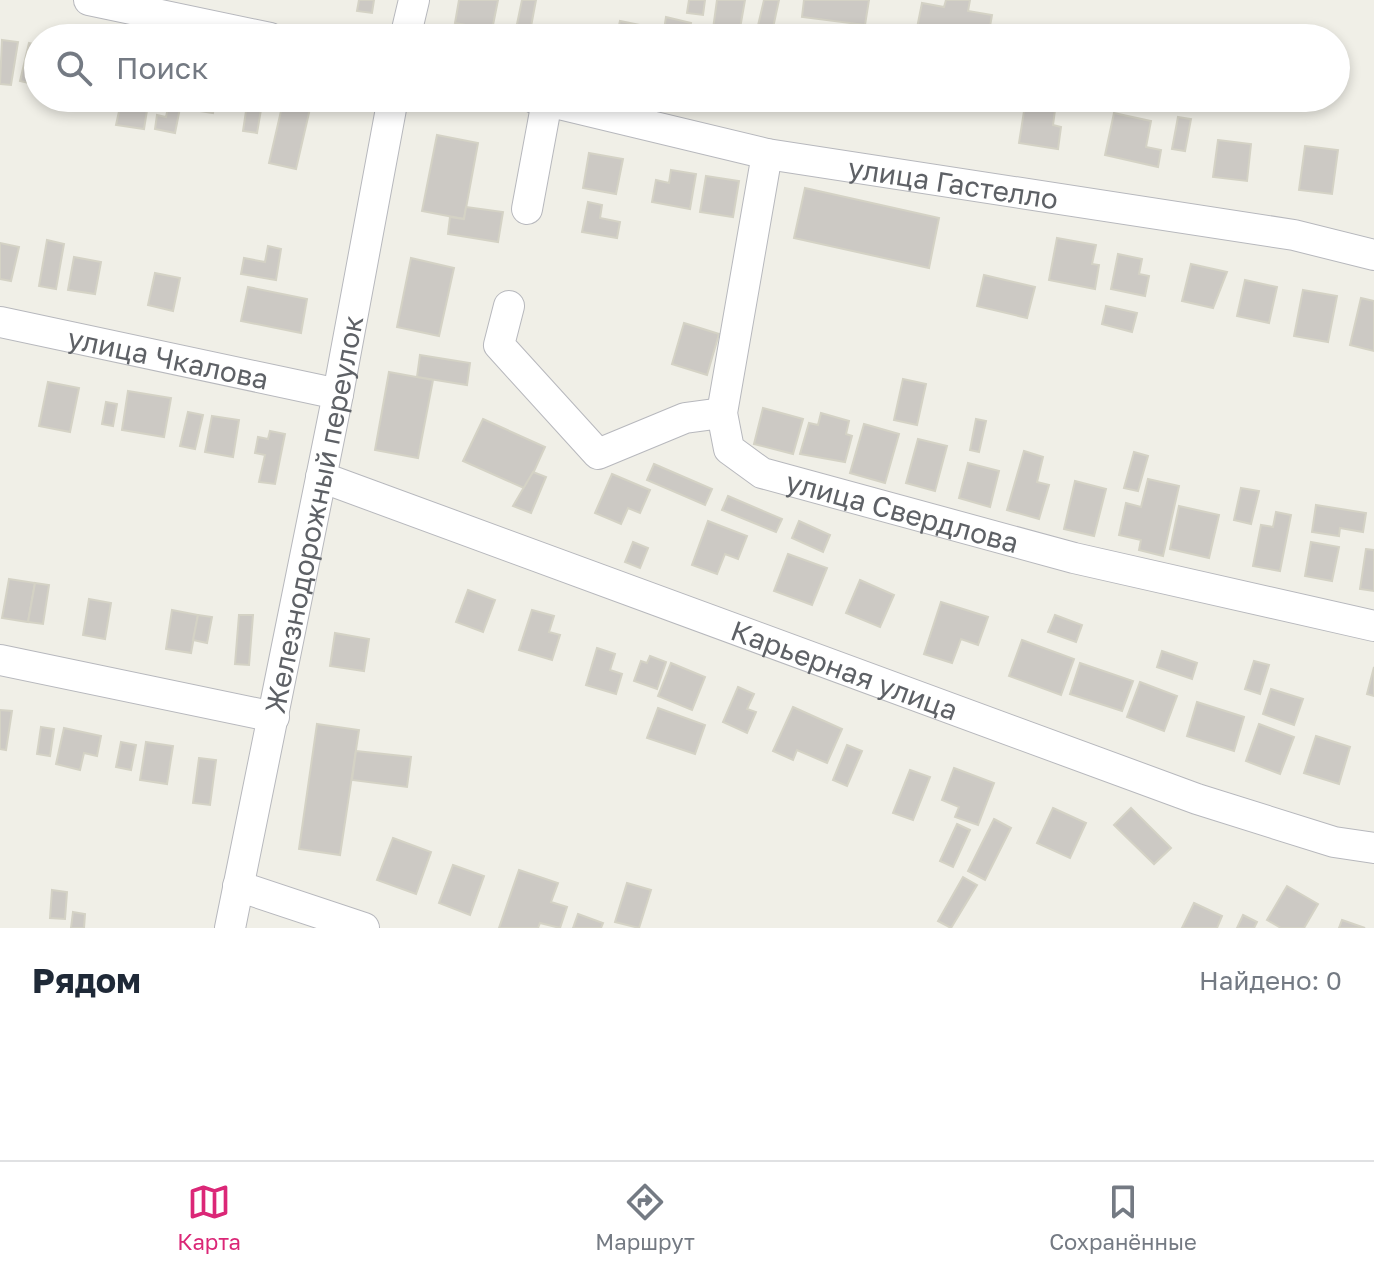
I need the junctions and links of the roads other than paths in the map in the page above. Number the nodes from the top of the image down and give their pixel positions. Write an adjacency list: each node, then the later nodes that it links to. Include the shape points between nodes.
1 (89, 0): 3 (street)
2 (414, 0): 4 (street)
3 (203, 24)
4 (408, 24)
5 (390, 112): 13 (street, Железнодорожный переулок)
6 (539, 112): 9 (street)
7 (590, 112): 8 (street, улица Гастелло)
8 (767, 154): 10 (street, улица Гастелло, via 1294,235); 14 (street, улица Свердлова)
9 (527, 209)
10 (1374, 255)
11 (509, 306): 14 (street, via 499,345 598,454 685,418)
12 (0, 322): 13 (street, улица Чкалова)
13 (338, 394): 15 (street, Железнодорожный переулок)
14 (722, 413): 16 (street, улица Свердлова, via 729,449 762,473 1074,558)
15 (321, 477): 18 (street, Железнодорожный переулок); 19 (street, Карьерная улица, via 1197,799 1334,842)
16 (1374, 626)
17 (0, 660): 18 (street)
18 (274, 717): 20 (street, Железнодорожный переулок)
19 (1374, 848)
20 (238, 886): 21 (street, Железнодорожный переулок); 22 (street)
21 (230, 928)
22 (364, 928)

